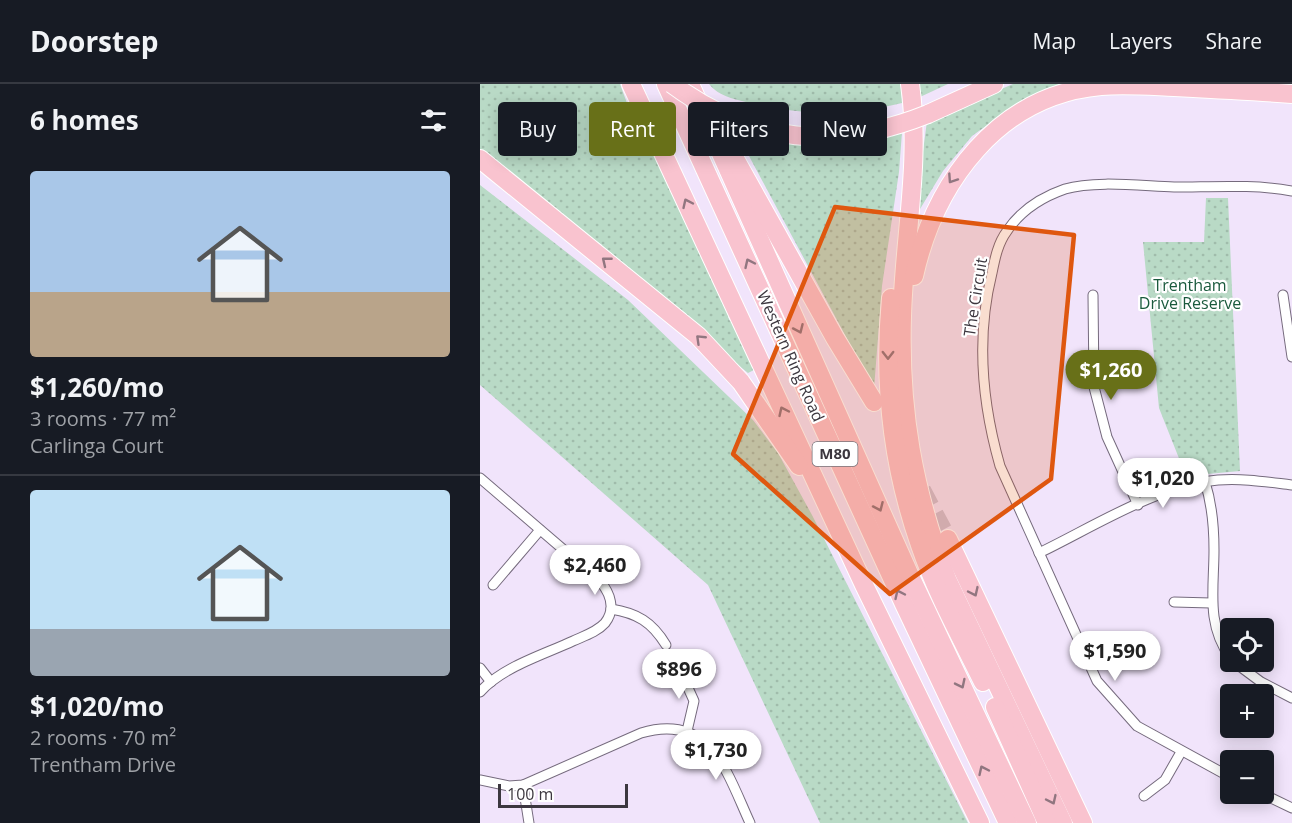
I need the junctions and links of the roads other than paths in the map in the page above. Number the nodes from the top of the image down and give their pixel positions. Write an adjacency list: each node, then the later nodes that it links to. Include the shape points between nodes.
1 (631, 84): 24 (highway, one-way to 1)
2 (666, 84): 49 (highway, Western Ring Road / M80, one-way to 2)
3 (672, 84): 6 (highway, bridge, via 704,106 738,122 777,133 824,138 903,125)
4 (692, 84): 17 (highway); 50 (highway, Western Ring Road / M80, one-way to 50, via 910,576)
5 (910, 84): 10 (highway)
6 (994, 84)
7 (1283, 84): 8 (highway)
8 (1292, 85)
9 (1292, 94): 15 (highway, one-way to 15, via 1100,86 1060,94 1014,115 966,159 929,223 910,294)
10 (913, 151): 15 (highway); 51 (highway, one-way to 51, via 889,322 889,393 898,464 920,545 937,588)
11 (480, 159): 24 (highway, one-way to 11, via 813,487 727,366 698,336)
12 (1292, 191): 25 (street, The Circuit, via 1084,186 1034,203 1006,231 987,292 982,350 984,387 1000,466)
13 (1093, 295): 21 (street, via 1094,387 1107,437)
14 (1283, 295): 16 (street)
15 (902, 351): 52 (highway, one-way to 52, via 904,423 931,537 947,579)
16 (1292, 357)
17 (874, 402)
18 (480, 478): 22 (street)
19 (1205, 482): 20 (street, via 1243,479); 21 (street); 28 (street, via 1214,548)
20 (1292, 485)
21 (1137, 505): 25 (street)
22 (540, 530): 26 (street); 29 (street, via 606,588)
23 (948, 539): 53 (highway, one-way to 53)
24 (843, 540): 48 (highway)
25 (1039, 552): 39 (street, The Circuit, via 1097,681 1137,726)
26 (493, 585)
27 (1174, 602): 28 (street)
28 (1211, 603): 30 (street)
29 (611, 609): 31 (street, via 640,616); 35 (street, via 596,630)
30 (1220, 641)
31 (666, 645)
32 (480, 668): 35 (street)
33 (680, 670): 38 (street, via 694,701)
34 (1248, 672): 37 (street)
35 (491, 682): 36 (street)
36 (480, 692)
37 (1292, 698)
38 (687, 731): 42 (street, via 663,728 641,733); 47 (street, via 719,757)
39 (1181, 752): 40 (street, The Circuit); 43 (street, via 1165,780)
40 (1220, 772)
41 (482, 779): 42 (street, via 509,786)
42 (523, 785): 46 (street)
43 (1144, 796)
44 (1274, 799): 45 (street)
45 (1292, 808)
46 (529, 823)
47 (750, 823)
48 (980, 823)
49 (1008, 823)
50 (1027, 823)
51 (1047, 823)
52 (1063, 823)
53 (1083, 823)

